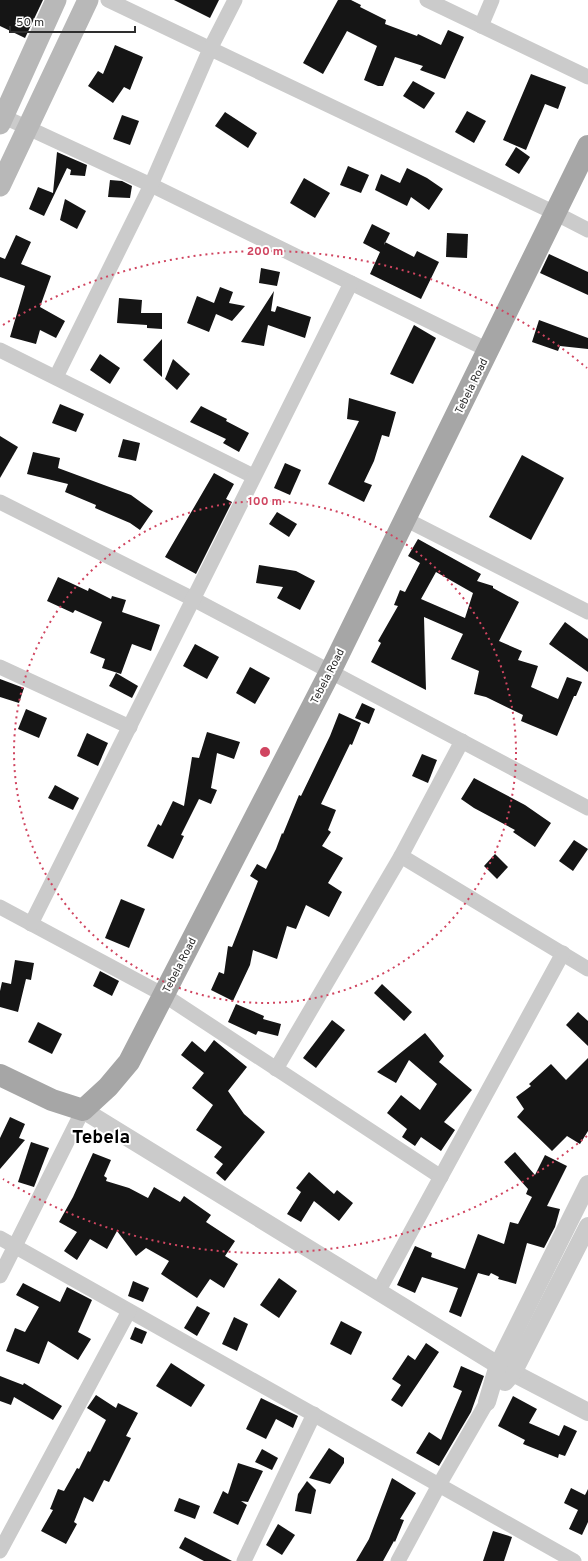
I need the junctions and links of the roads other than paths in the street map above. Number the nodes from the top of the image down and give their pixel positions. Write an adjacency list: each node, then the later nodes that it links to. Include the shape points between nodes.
1 (56, 0): 10 (main road)
2 (88, 0): 11 (main road)
3 (108, 0): 8 (street)
4 (235, 0): 8 (street)
5 (427, 0): 7 (street)
6 (492, 0): 7 (street)
7 (481, 26): 9 (street)
8 (210, 49): 13 (street); 15 (street)
9 (588, 77)
10 (1, 119): 11 (street)
11 (27, 128): 13 (street); 14 (main road)
12 (588, 146): 15 (main road, Tebela Road)
13 (151, 185): 17 (street); 20 (street)
14 (0, 186)
15 (555, 213): 16 (street); 19 (main road, Tebela Road)
16 (588, 230)
17 (351, 283): 19 (street); 21 (street)
18 (0, 350): 20 (street)
19 (488, 350): 23 (main road, Tebela Road)
20 (56, 378): 21 (street)
21 (253, 476): 24 (street)
22 (0, 502): 24 (street)
23 (405, 519): 25 (street); 27 (main road, Tebela Road)
24 (193, 600): 27 (street); 28 (street)
25 (588, 612)
26 (0, 667): 28 (street)
27 (330, 672): 29 (street); 36 (main road, Tebela Road)
28 (130, 727): 33 (street)
29 (462, 741): 30 (street); 31 (street)
30 (588, 808)
31 (402, 856): 34 (street); 37 (street)
32 (0, 907): 33 (street)
33 (31, 924): 36 (street)
34 (563, 953): 35 (street); 40 (street)
35 (588, 969)
36 (164, 995): 37 (street); 39 (main road, Tebela Road, via 129,1062 108,1087)
37 (276, 1069): 40 (street)
38 (0, 1075): 39 (main road, via 52,1100)
39 (83, 1110): 44 (street); 46 (street)
40 (441, 1177): 46 (street)
41 (588, 1184): 48 (street)
42 (588, 1226): 48 (street)
43 (0, 1238): 44 (street)
44 (16, 1246): 45 (street); 47 (street)
45 (0, 1276)
46 (378, 1292): 48 (street)
47 (128, 1311): 51 (street); 53 (street)
48 (506, 1369): 49 (street); 50 (street)
49 (487, 1402): 52 (street)
50 (588, 1412)
51 (314, 1414): 52 (street); 55 (street)
52 (439, 1484): 54 (street); 56 (street)
53 (0, 1551)
54 (552, 1556): 57 (street)
55 (244, 1561)
56 (398, 1561)
57 (574, 1561)

